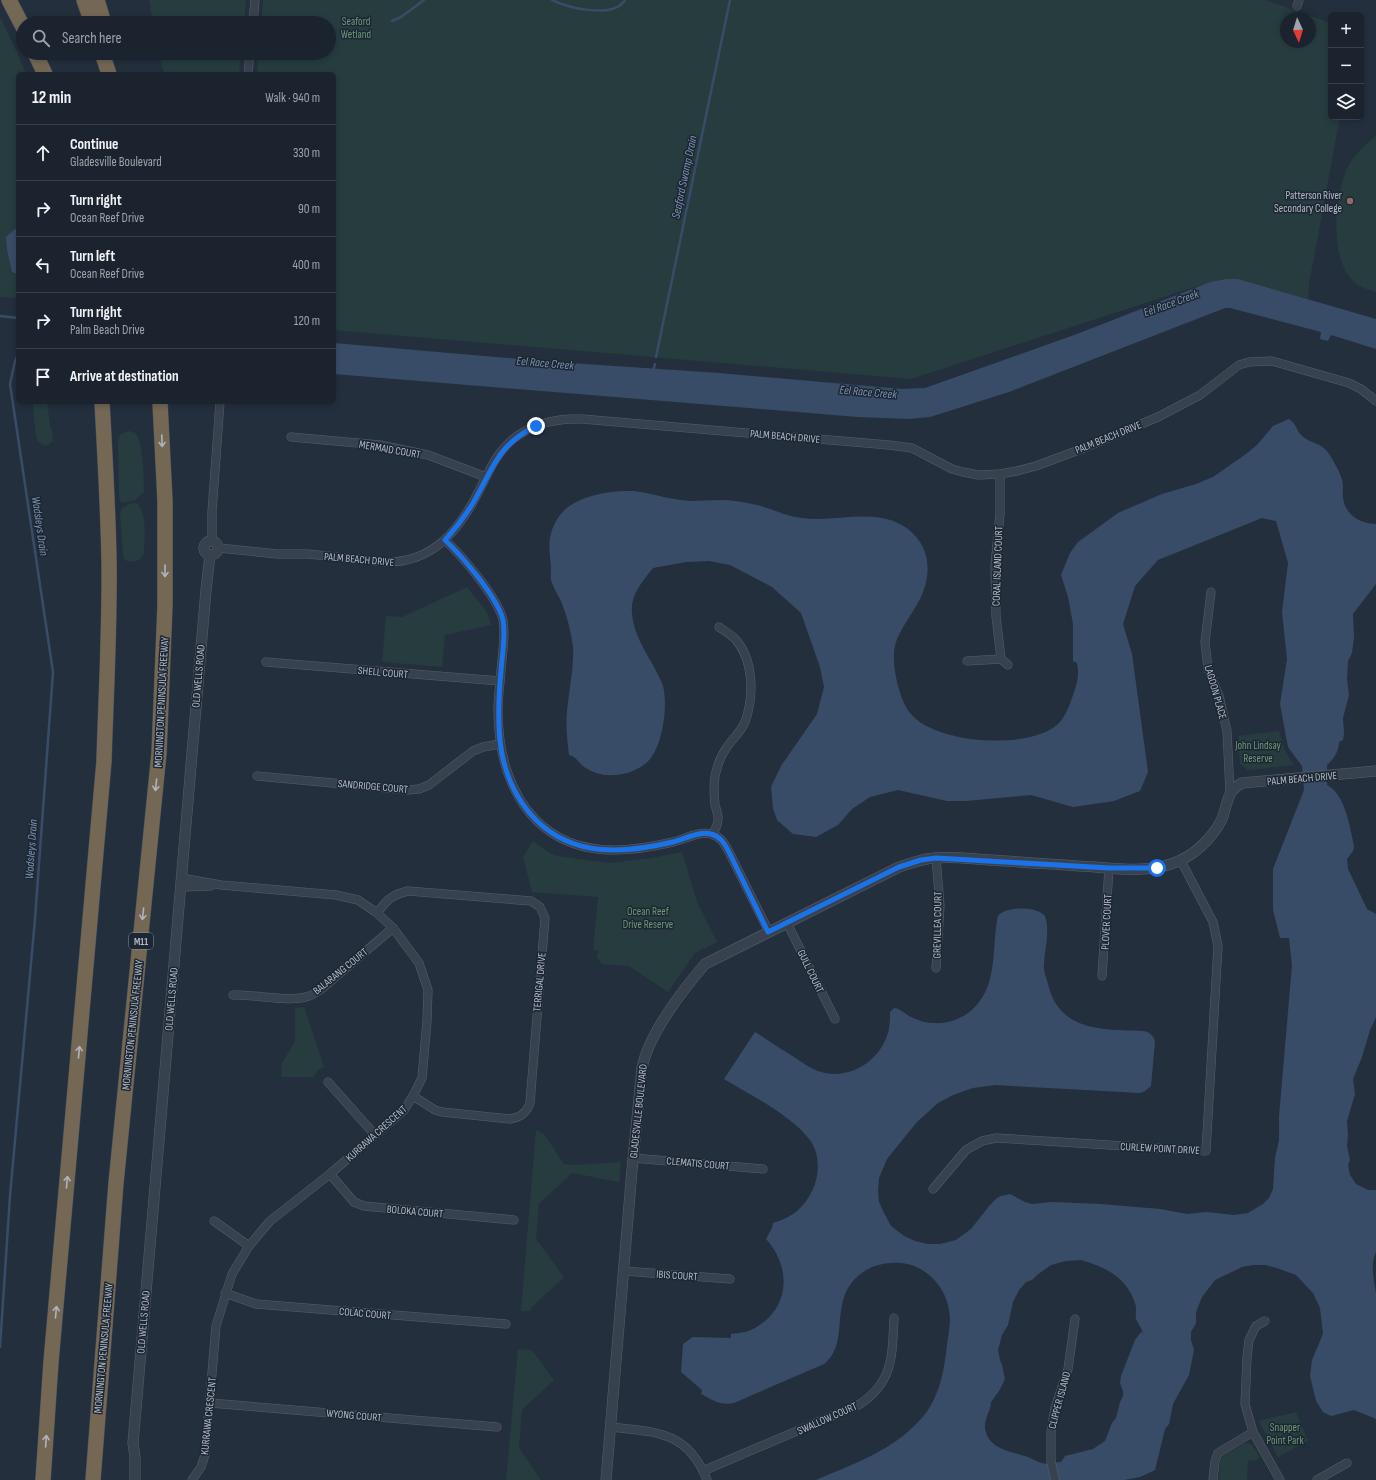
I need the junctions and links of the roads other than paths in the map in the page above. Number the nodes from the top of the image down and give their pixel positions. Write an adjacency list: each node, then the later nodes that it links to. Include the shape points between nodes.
1 (9, 0): 6 (highway)
2 (21, 0): 7 (highway)
3 (84, 0): 8 (highway)
4 (97, 0): 9 (highway)
5 (255, 0): 10 (street)
6 (17, 16)
7 (27, 16)
8 (90, 16)
9 (102, 16)
10 (254, 16)
11 (39, 60): 16 (highway)
12 (42, 60): 17 (highway)
13 (104, 60): 18 (highway)
14 (110, 60): 19 (highway)
15 (249, 60): 20 (street)
16 (45, 72)
17 (45, 72)
18 (108, 72)
19 (113, 72)
20 (248, 72)
21 (1376, 401): 26 (street, PALM BEACH DRIVE, via 1349,383 1272,361 1249,362 1239,364 1200,396 1158,417 1036,466)
22 (102, 404): 79 (highway, one-way to 22, via 104,761 109,561)
23 (160, 404): 80 (highway, MORNINGTON PENINSULA FREEWAY / M11, one-way to 80, via 165,605 159,753 116,1183)
24 (220, 404): 29 (street, via 212,512)
25 (291, 437): 27 (street, MERMAID COURT, via 380,445 428,455)
26 (1000, 474): 27 (street, PALM BEACH DRIVE, via 978,475 963,472 912,448 889,445 562,419 544,423 513,439 500,453); 32 (street, CORAL ISLAND COURT, via 1000,514 995,565 996,616)
27 (486, 477): 28 (street, PALM BEACH DRIVE, via 467,513)
28 (445, 540): 29 (street, PALM BEACH DRIVE, via 430,552 397,562 308,554 277,554); 36 (street, via 498,605 504,634)
29 (215, 544): 45 (street, OLD WELLS ROAD, via 216,554 210,555 206,590)
30 (1210, 592): 40 (street, LAGOON PLACE, via 1205,642 1208,669 1219,696 1227,730)
31 (719, 627): 41 (street, via 736,639 742,649 747,661 751,690 745,722 727,747 716,773 714,790 718,818)
32 (1002, 659): 33 (street); 35 (street)
33 (967, 661)
34 (266, 662): 36 (street, SHELL COURT)
35 (1008, 665)
36 (500, 681): 37 (street)
37 (500, 744): 39 (street, SANDRIDGE COURT, via 472,751 430,786 419,789); 41 (street, via 507,773 525,808 550,832 569,843 589,849 630,850 703,833)
38 (1376, 771): 40 (street, PALM BEACH DRIVE, via 1242,783)
39 (257, 776)
40 (1230, 792): 43 (street, GLADESVILLE BOULEVARD, via 1216,830 1200,847)
41 (713, 834): 49 (street, via 722,840 728,850)
42 (936, 858): 44 (street, GLADESVILLE BOULEVARD); 47 (street, GLADESVILLE BOULEVARD, via 899,867); 50 (street, GREVILLEA COURT, via 940,906)
43 (1181, 861): 44 (street, GLADESVILLE BOULEVARD, via 1157,868); 60 (street, CURLEW POINT DRIVE, via 1213,922 1218,946 1206,1151 996,1138 982,1141 966,1150)
44 (1109, 868): 51 (street, PLOVER COURT)
45 (180, 883): 46 (street, KURRAWA CRESCENT, via 194,888 222,885 336,895 358,900); 75 (street, OLD WELLS ROAD)
46 (377, 913): 48 (street, KURRAWA CRESCENT); 55 (street, TERRIGAL DRIVE, via 390,897 408,891 531,901 540,907 545,918 530,1103 525,1113 510,1118 457,1114 436,1110)
47 (787, 923): 49 (street, GLADESVILLE BOULEVARD); 53 (street, GULL COURT)
48 (393, 928): 52 (street, BALARANG COURT, via 310,996 291,998); 55 (street, KURRAWA CRESCENT, via 419,963 428,990 422,1078)
49 (768, 932): 57 (street, GLADESVILLE BOULEVARD, via 705,964 687,985 652,1038 642,1068)
50 (936, 968)
51 (1102, 976)
52 (233, 995)
53 (835, 1019)
54 (328, 1082): 56 (street)
55 (413, 1096): 56 (street, KURRAWA CRESCENT, via 404,1110)
56 (374, 1136): 59 (street, KURRAWA CRESCENT)
57 (633, 1158): 58 (street, CLEMATIS COURT); 64 (street, GLADESVILLE BOULEVARD)
58 (763, 1169)
59 (330, 1174): 61 (street, BOLOKA COURT, via 351,1198 364,1206); 63 (street, KURRAWA CRESCENT, via 270,1221)
60 (933, 1189)
61 (514, 1220)
62 (214, 1221): 63 (street)
63 (249, 1246): 66 (street, KURRAWA CRESCENT, via 232,1274)
64 (624, 1271): 65 (street, IBIS COURT); 73 (street, GLADESVILLE BOULEVARD)
65 (730, 1279)
66 (225, 1293): 70 (street, COLAC COURT, via 256,1304); 71 (street, KURRAWA CRESCENT, via 216,1326)
67 (894, 1318): 77 (street, SWALLOW COURT, via 889,1366 878,1388 870,1397 860,1404)
68 (1075, 1319): 85 (street, CLIPPER ISLAND, via 1068,1369 1052,1426 1051,1462)
69 (1265, 1321): 74 (street, via 1254,1329 1248,1349 1245,1404)
70 (506, 1324)
71 (210, 1403): 72 (street, WYONG COURT); 78 (street, KURRAWA CRESCENT, via 205,1455)
72 (497, 1427)
73 (611, 1427): 77 (street, via 671,1437 690,1452); 83 (street, GLADESVILLE BOULEVARD)
74 (1253, 1432): 86 (street, via 1218,1453); 87 (street)
75 (133, 1443): 81 (street, OLD WELLS ROAD, via 129,1460); 82 (street, OLD WELLS ROAD)
76 (1347, 1463): 88 (street)
77 (704, 1471): 84 (street)
78 (194, 1479)
79 (43, 1480)
80 (93, 1480)
81 (130, 1480)
82 (135, 1480)
83 (606, 1480)
84 (707, 1480)
85 (1055, 1480)
86 (1213, 1480)
87 (1280, 1480)
88 (1317, 1480)

